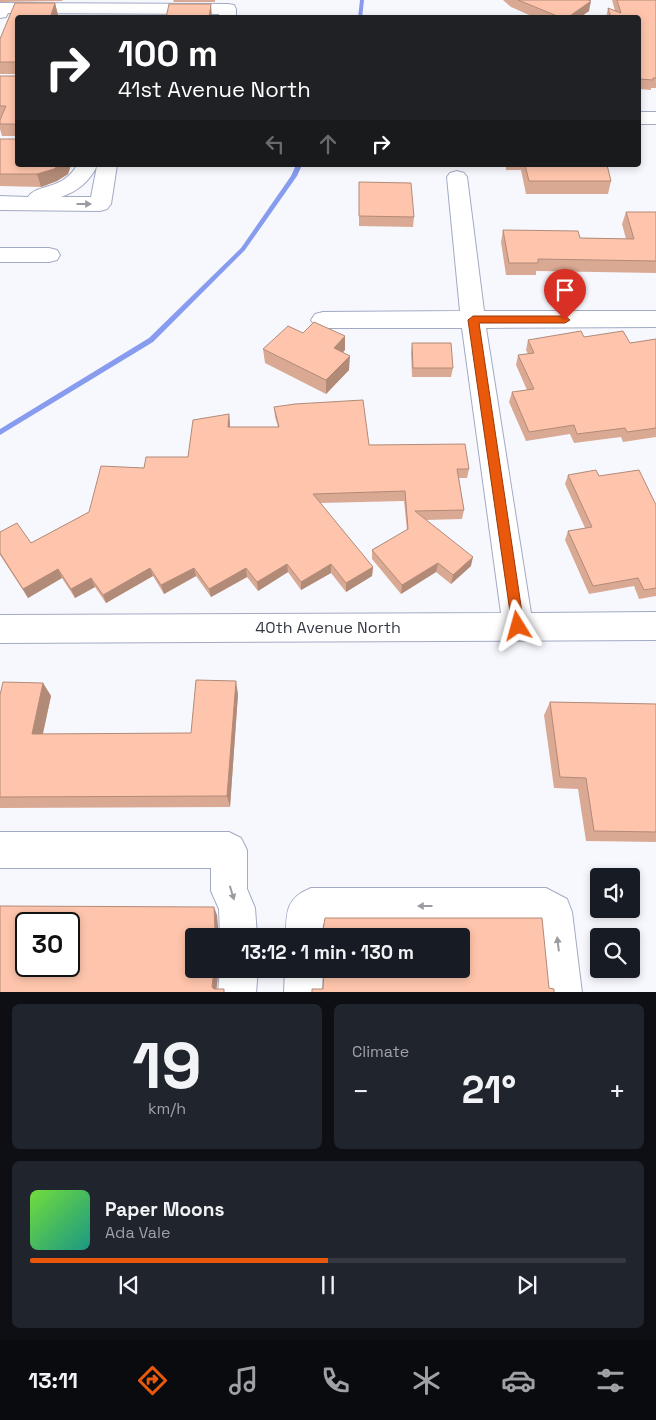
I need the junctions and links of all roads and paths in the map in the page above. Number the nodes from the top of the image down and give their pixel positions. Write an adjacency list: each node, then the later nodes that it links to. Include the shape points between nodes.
1 (0, 13): 2 (street, via 2,8 228,9)
2 (227, 15)
3 (641, 118): 4 (street)
4 (656, 118)
5 (86, 167): 8 (street, via 68,188)
6 (107, 167): 8 (street, one-way to 6, via 100,204)
7 (457, 176): 13 (street)
8 (7, 203)
9 (0, 255): 10 (street)
10 (49, 255)
11 (656, 319): 13 (street)
12 (323, 320): 13 (street)
13 (473, 320): 14 (street)
14 (518, 626): 15 (street, 40th Avenue North); 16 (street, 40th Avenue North)
15 (656, 626)
16 (0, 629)
17 (0, 850): 18 (street, one-way to 18, via 229,850 229,891 237,908)
18 (238, 928)
19 (304, 928): 24 (street, one-way to 19, via 554,912 546,906 311,906 305,913)
20 (238, 978): 22 (street)
21 (304, 978): 23 (street)
22 (237, 992)
23 (303, 992)
24 (563, 992)

